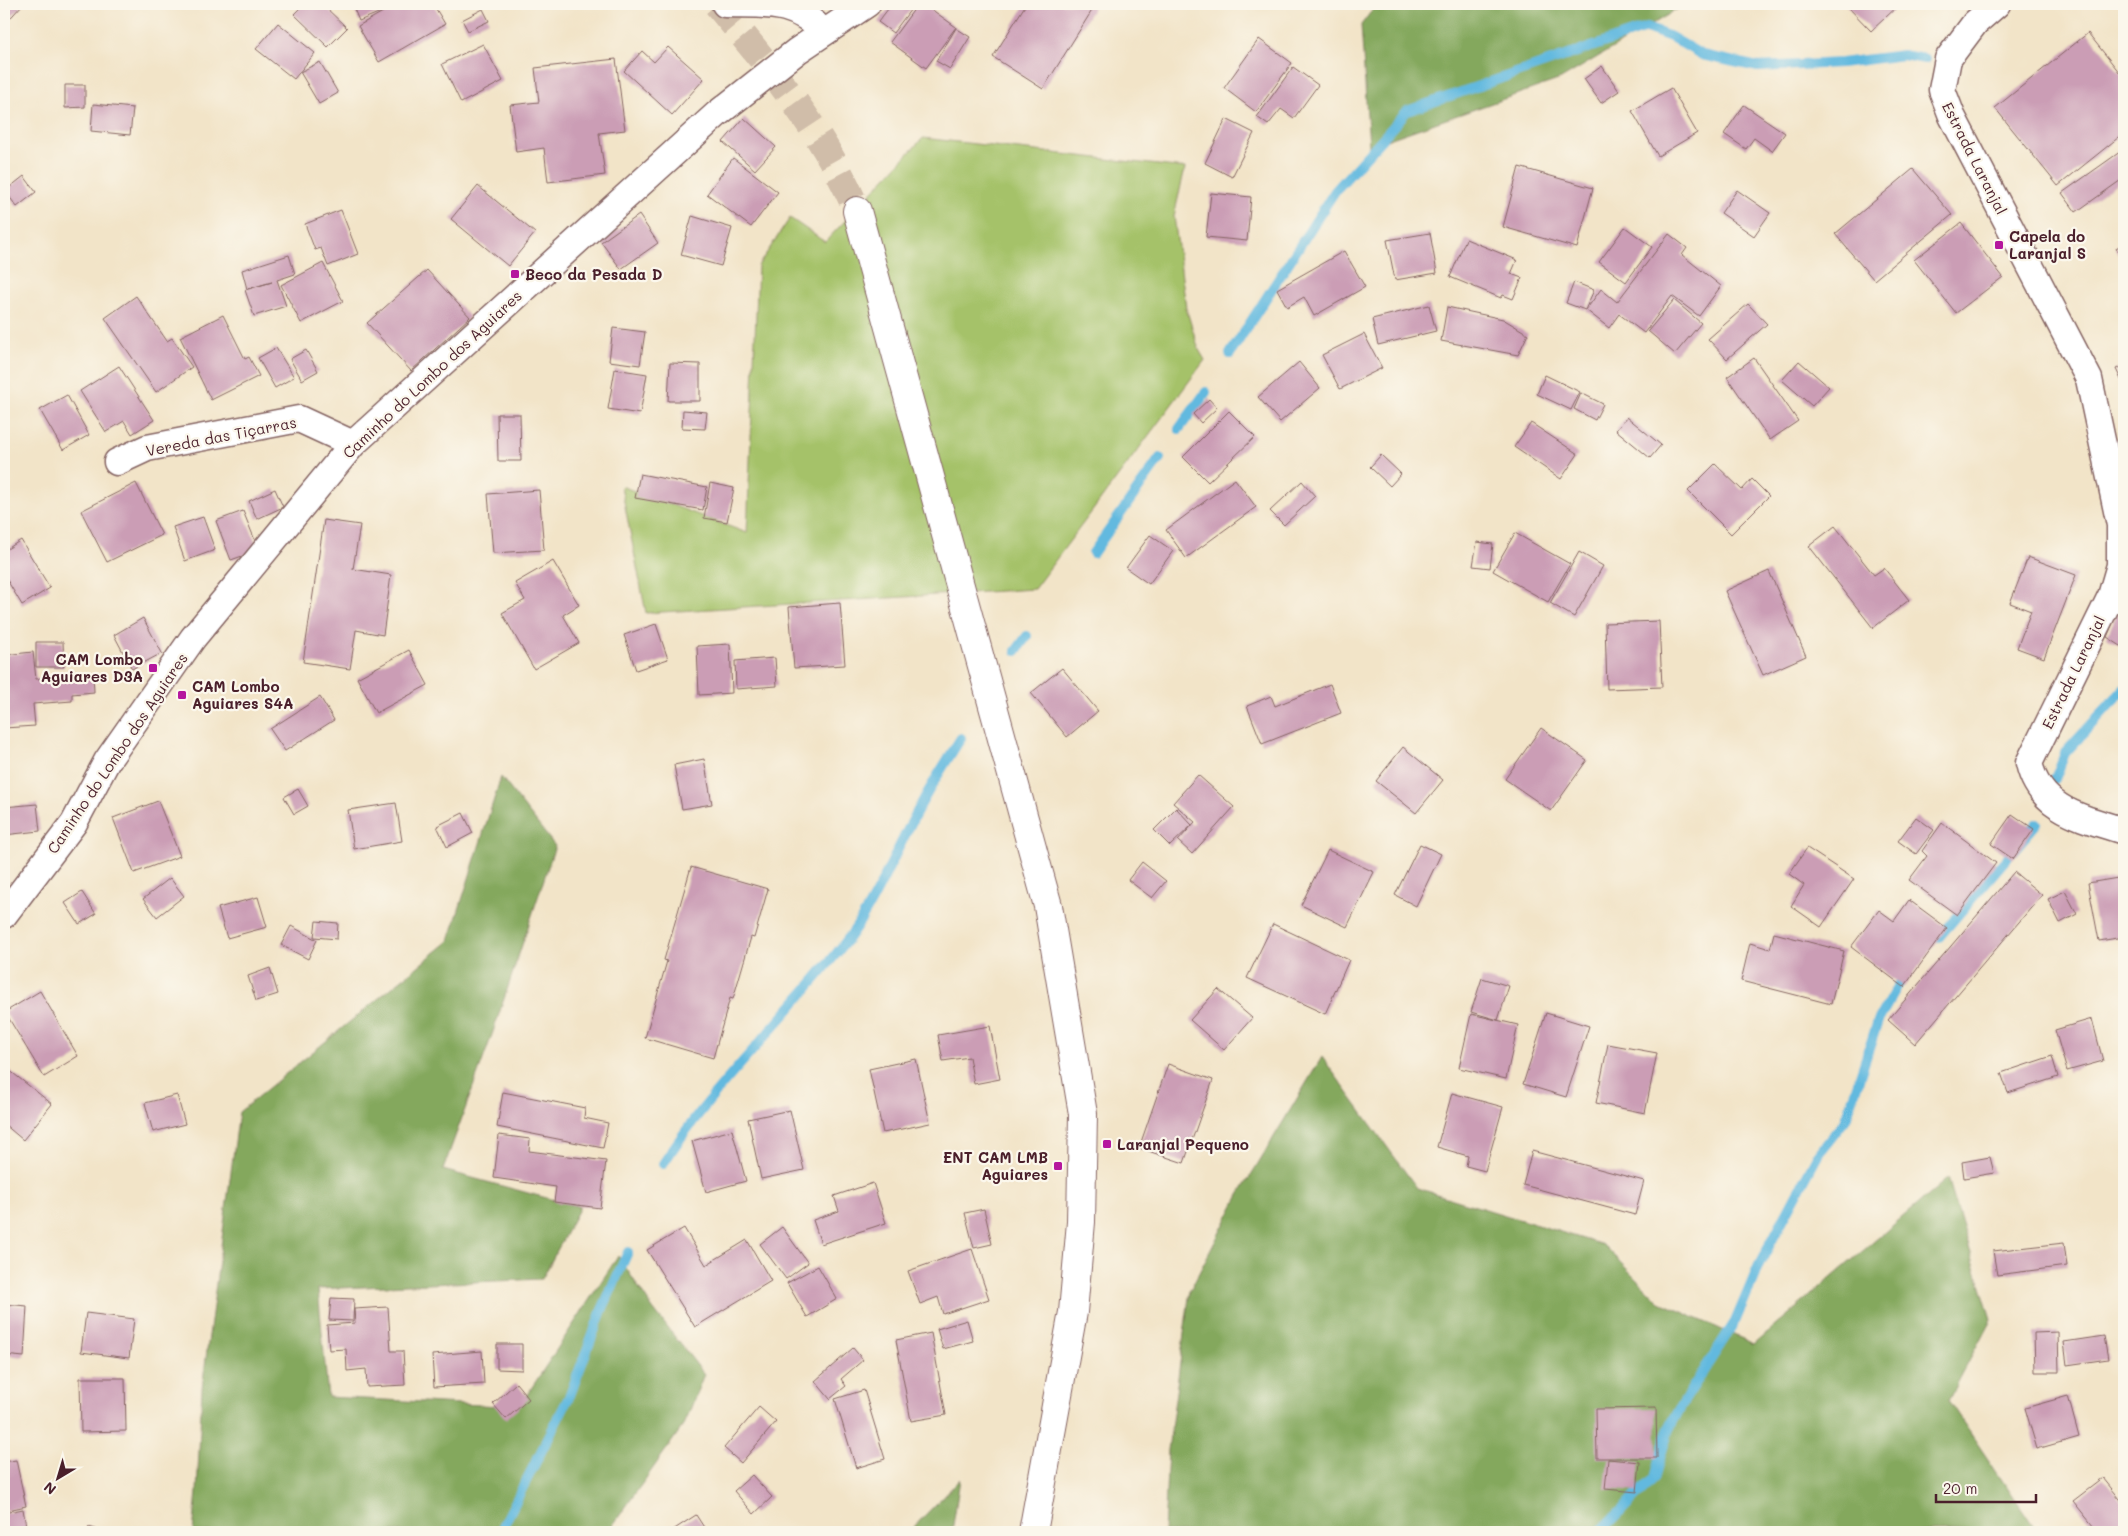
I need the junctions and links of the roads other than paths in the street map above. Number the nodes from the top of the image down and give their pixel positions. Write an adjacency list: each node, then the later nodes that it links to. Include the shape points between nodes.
1 (725, 4): 4 (street, via 789,7 812,19)
2 (867, 4): 4 (street, Caminho do Lombo dos Aguiares)
3 (1997, 4): 8 (street, Estrada Laranjal, via 1975,23 1948,59 1942,90 1952,116 2089,379 2120,525 2120,565 2111,596 2029,763 2033,779 2053,802 2072,814)
4 (823, 32): 6 (street, Caminho do Lombo dos Aguiares, via 717,114)
5 (857, 211): 10 (main road, via 1048,906 1083,1114 1080,1255 1073,1312)
6 (353, 444): 7 (street, Vereda das Tiçarras, via 299,418 147,448); 9 (street, Caminho do Lombo dos Aguiares, via 193,638 108,761 74,823)
7 (117, 462)
8 (2124, 831)
9 (4, 915)
10 (1033, 1532)

